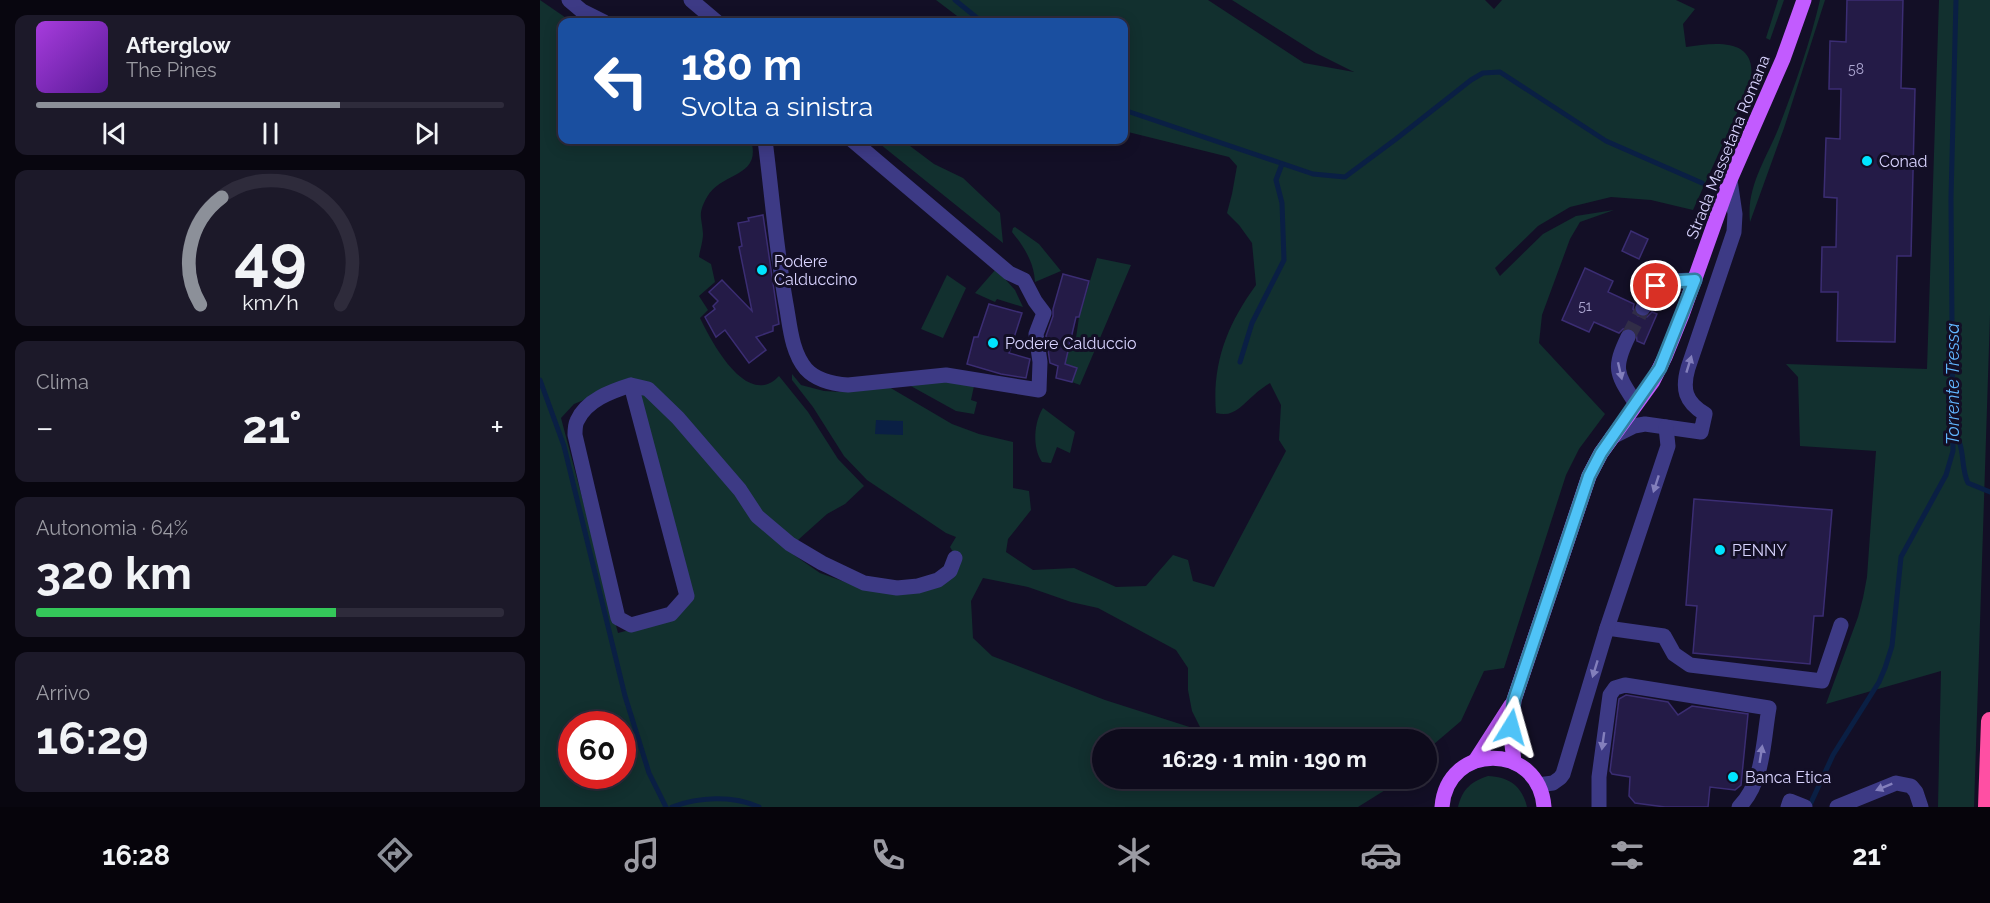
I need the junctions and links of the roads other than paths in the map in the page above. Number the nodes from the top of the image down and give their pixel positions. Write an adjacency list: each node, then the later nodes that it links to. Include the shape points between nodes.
1 (569, 0): 4 (lane)
2 (691, 0): 5 (lane)
3 (1804, 0): 8 (main road, Strada Massetana Romana, via 1783,59)
4 (596, 18)
5 (712, 18)
6 (765, 144): 7 (lane, via 777,255 789,320 798,356 817,378 848,385 945,375 1039,390 1036,334 1044,313 1024,280 1010,273)
7 (857, 144)
8 (1730, 180): 9 (main road, Strada Massetana Romana); 14 (lane, one-way to 8, via 1701,432 1705,414 1688,398 1684,384 1734,232)
9 (1695, 280): 10 (lane, via 1659,284); 13 (main road, Strada Massetana Romana, via 1660,368)
10 (1643, 308)
11 (1628, 337): 13 (lane, one-way to 13, via 1618,367)
12 (631, 385): 12 (lane, via 687,597 671,614 631,625 618,618 575,435 577,421 589,406 609,392); 16 (lane, via 648,389 678,418 740,490 757,516 790,544 822,563 864,583 897,588 938,580 950,571)
13 (1636, 404): 15 (main road, Strada Massetana Romana)
14 (1666, 427): 15 (lane, via 1638,424); 18 (lane, one-way to 18, via 1668,446)
15 (1612, 437): 19 (main road, Strada Massetana Romana, via 1589,476)
16 (955, 558)
17 (1841, 625): 18 (lane, via 1822,681 1690,664 1674,654 1664,636)
18 (1607, 628): 23 (lane, one-way to 23, via 1563,774 1553,783)
19 (1514, 700): 21 (main road, Strada Massetana Romana); 22 (main road, Strada Massetana Romana, via 1510,736)
20 (1990, 721): 32 (highway)
21 (1475, 761): 22 (main road, via 1501,758); 25 (main road, Strada Massetana Romana, via 1450,781)
22 (1514, 762): 23 (main road, via 1531,774)
23 (1538, 785): 26 (main road)
24 (1789, 804): 29 (lane)
25 (1443, 807)
26 (1544, 807)
27 (1599, 807): 28 (lane, one-way to 27, via 1749,795 1759,769 1768,708 1625,685 1615,688 1610,695)
28 (1739, 807)
29 (1805, 807)
30 (1837, 807): 31 (lane, one-way to 30, via 1911,786 1896,783)
31 (1921, 807)
32 (1987, 807)

